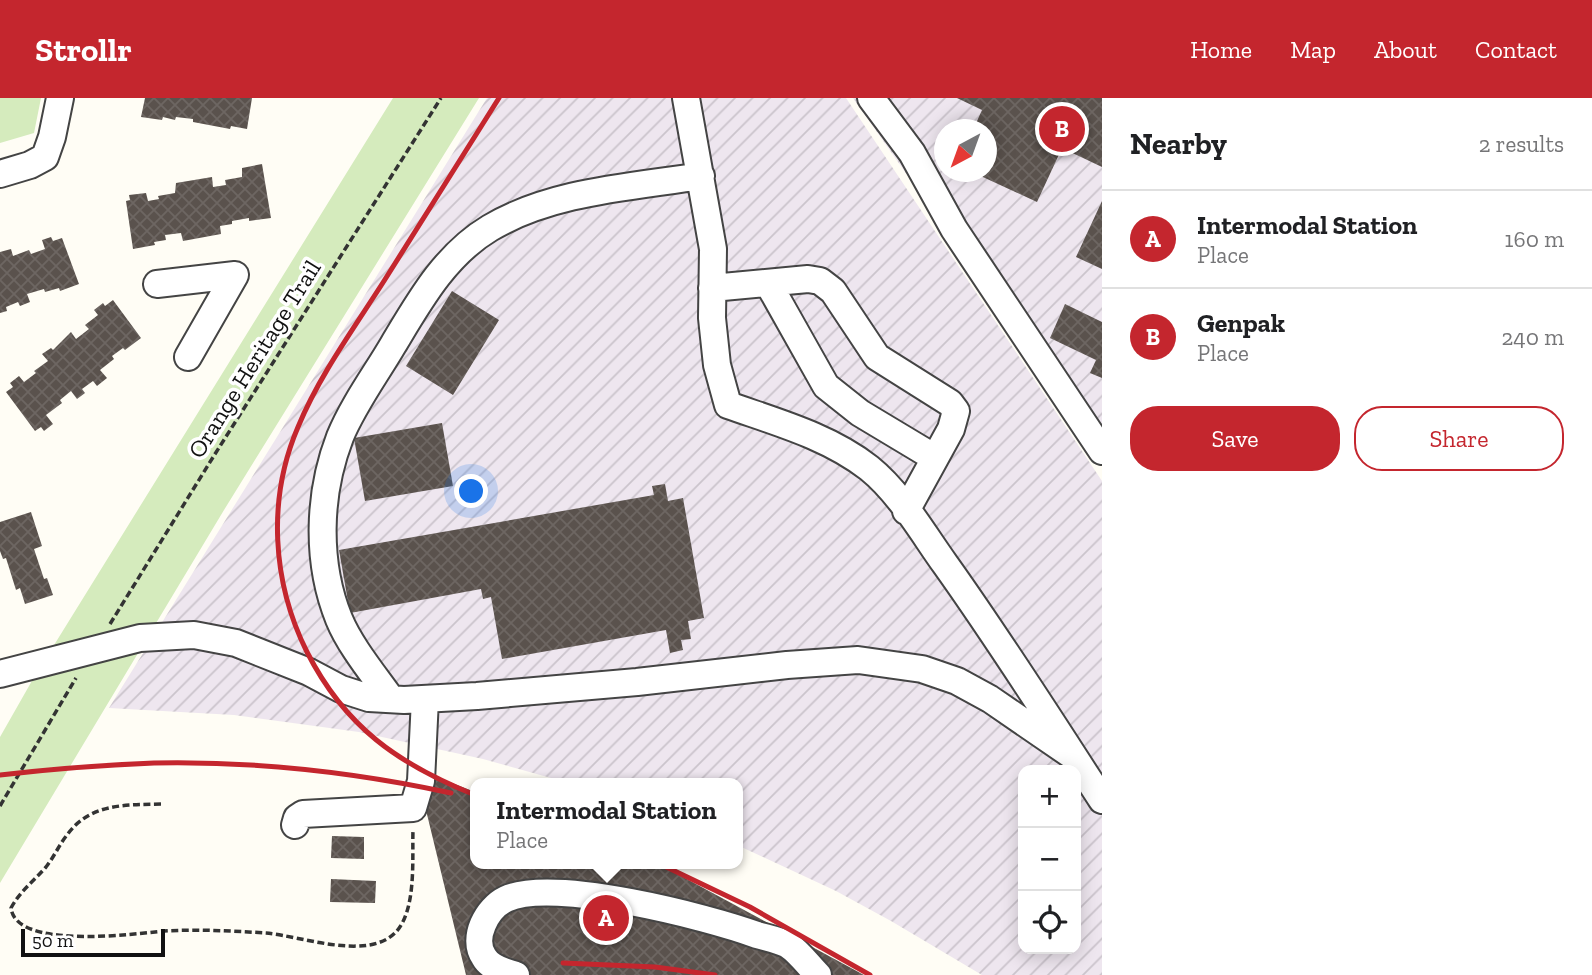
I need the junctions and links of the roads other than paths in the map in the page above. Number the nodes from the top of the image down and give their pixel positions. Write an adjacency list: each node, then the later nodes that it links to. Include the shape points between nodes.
1 (60, 98): 4 (street, via 45,157)
2 (685, 98): 5 (street)
3 (871, 98): 10 (street, via 912,153 954,229)
4 (0, 174)
5 (701, 176): 8 (street, via 713,249); 14 (street, via 571,197 492,226 462,247 402,330 341,436 324,504 322,543 327,584 339,621)
6 (768, 283): 8 (street); 11 (street, via 826,386 860,413); 11 (street, via 820,281 833,291 877,358 950,403 956,411)
7 (156, 284): 9 (street, via 235,275)
8 (712, 288): 12 (street, via 716,365 728,405 841,449 870,470)
9 (188, 358)
10 (1102, 450)
11 (935, 458): 12 (street)
12 (906, 511): 16 (street, via 1002,645)
13 (0, 674): 14 (street, via 140,638 194,635 236,643 309,671 341,689)
14 (391, 699): 15 (street)
15 (425, 699): 16 (street, via 858,660 922,669 957,681); 18 (street, via 421,781 413,808 303,814)
16 (1073, 756): 17 (street)
17 (1102, 800)
18 (295, 825)
19 (516, 975): 20 (street, via 497,969 483,957 483,922 507,899 544,893 630,902 739,928 787,945)
20 (818, 975)

